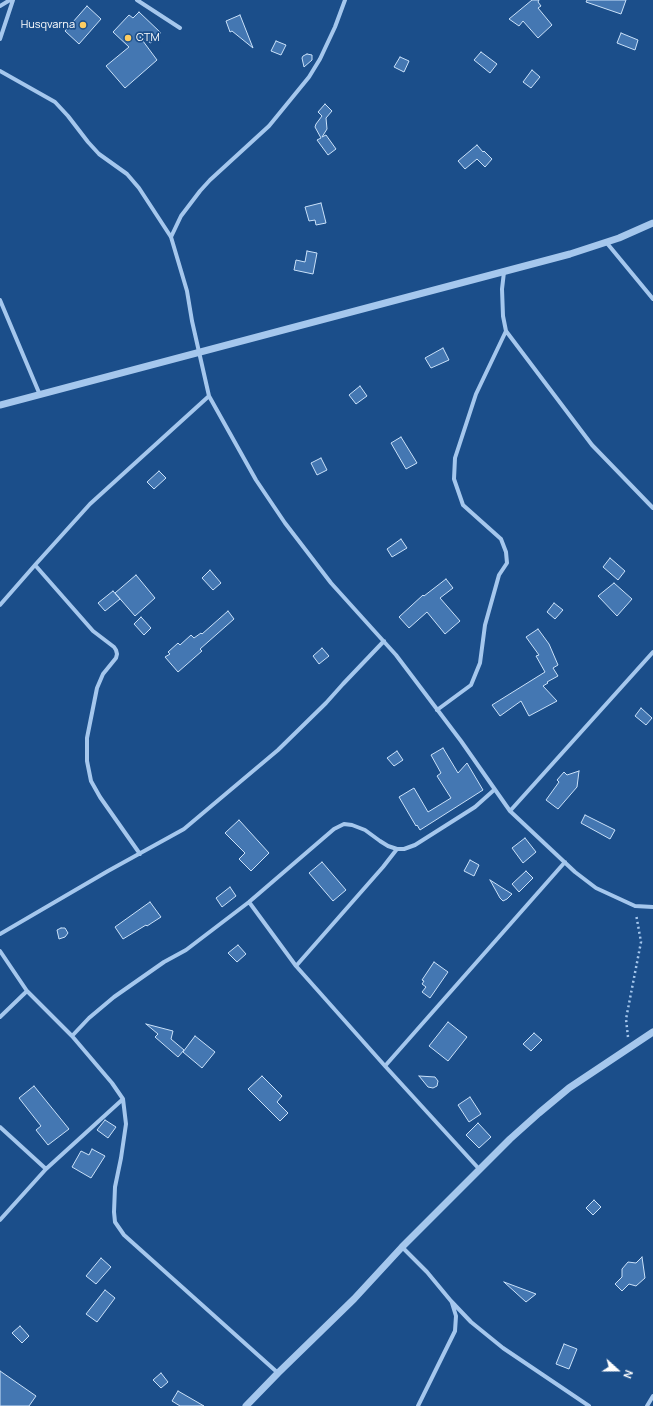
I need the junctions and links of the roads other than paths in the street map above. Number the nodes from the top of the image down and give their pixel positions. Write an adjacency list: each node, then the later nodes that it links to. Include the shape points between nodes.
1 (12, 0): 4 (street); 6 (street)
2 (137, 0): 5 (street)
3 (345, 0): 9 (street, via 335,27 309,77 270,126 200,191 181,216)
4 (0, 6)
5 (180, 28)
6 (0, 39)
7 (0, 71): 9 (street, via 55,102 99,154 127,174)
8 (653, 223): 10 (street)
9 (171, 237): 15 (street, via 187,291)
10 (606, 242): 11 (street); 12 (street)
11 (504, 272): 14 (street, via 502,289); 15 (street)
12 (653, 298)
13 (0, 300): 16 (street)
14 (506, 331): 19 (street, via 592,446); 24 (street, via 476,394 455,458 454,478 463,504 501,539 506,552 506,563 499,575 485,625 480,663 471,685)
15 (199, 352): 16 (street); 17 (street)
16 (40, 395): 18 (street)
17 (209, 396): 20 (street, via 90,504); 22 (street, via 256,480 285,523 331,583)
18 (0, 405)
19 (653, 508)
20 (35, 565): 21 (street); 28 (street, via 93,631 116,650 116,658 103,674 97,688 87,738 87,761 91,781 100,797)
21 (0, 605)
22 (384, 641): 24 (street); 28 (street, via 278,750 184,830)
23 (653, 653): 26 (street)
24 (438, 710): 25 (street)
25 (494, 790): 26 (street); 27 (street, via 476,807 415,845)
26 (510, 810): 29 (street)
27 (397, 849): 30 (street, via 365,830 344,824 334,829); 34 (street)
28 (140, 854): 32 (street)
29 (565, 862): 31 (street, via 596,888 635,906); 39 (street)
30 (249, 902): 34 (street); 38 (street, via 186,950 114,997)
31 (653, 907)
32 (0, 934)
33 (0, 951): 35 (street)
34 (296, 966): 39 (street)
35 (27, 991): 36 (street); 38 (street)
36 (0, 1017)
37 (653, 1032): 43 (street, via 569,1088 510,1139)
38 (72, 1036): 40 (street)
39 (385, 1066): 43 (street)
40 (122, 1098): 42 (street); 47 (street, via 126,1124 115,1187 115,1222 124,1235)
41 (0, 1127): 42 (street)
42 (46, 1169): 44 (street)
43 (480, 1170): 45 (street)
44 (0, 1220)
45 (402, 1247): 46 (street); 47 (street, via 354,1299)
46 (451, 1300): 50 (street, via 456,1316 455,1331); 51 (street, via 471,1322 503,1348)
47 (278, 1372): 49 (street)
48 (653, 1396): 52 (street)
49 (246, 1406)
50 (418, 1406)
51 (589, 1406)
52 (647, 1406)

